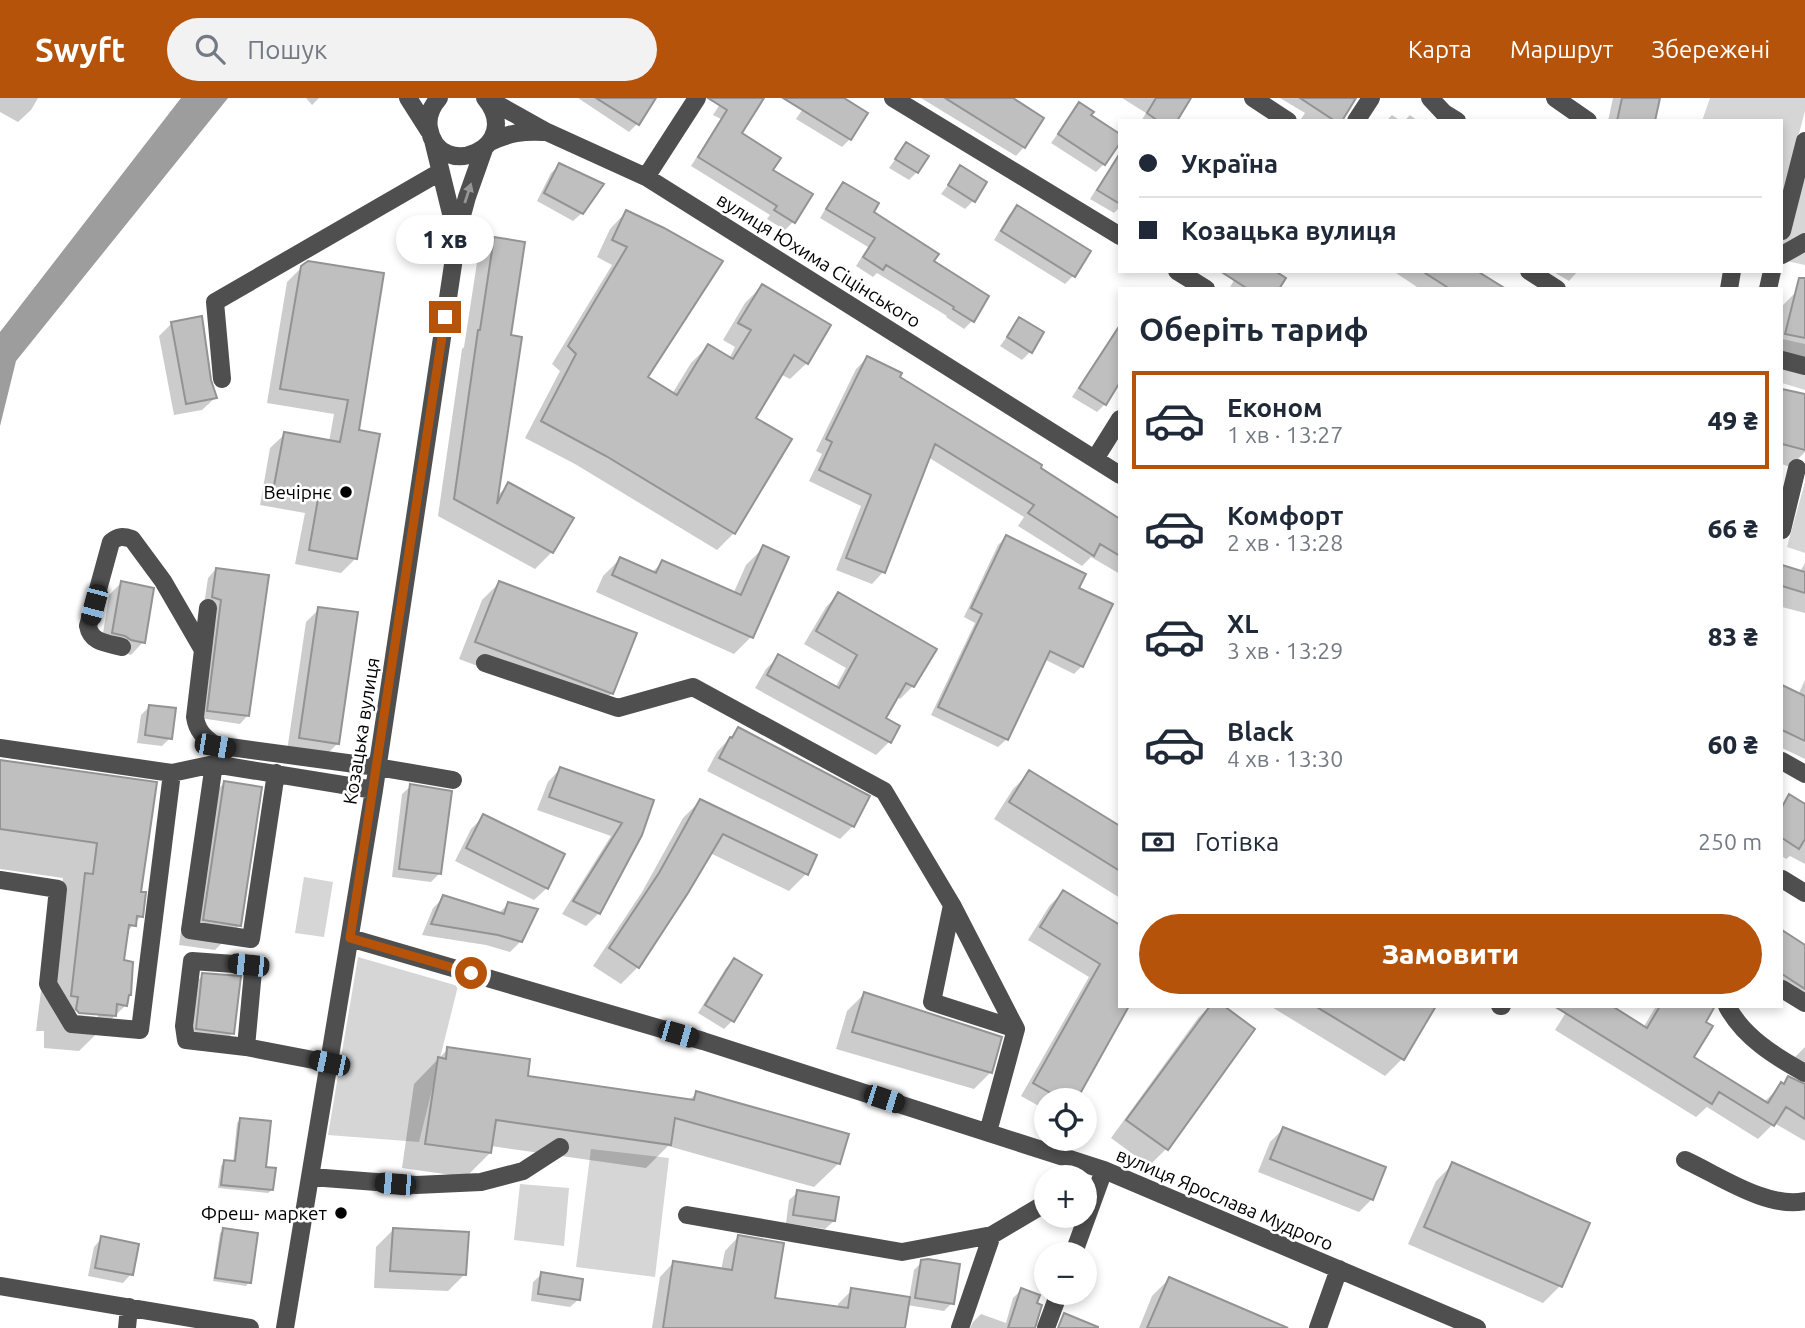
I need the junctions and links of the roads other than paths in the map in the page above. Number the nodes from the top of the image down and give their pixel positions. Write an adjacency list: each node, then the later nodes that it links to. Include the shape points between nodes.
1 (408, 98): 15 (street, Козацька вулиця)
2 (439, 98): 15 (street, via 429,112)
3 (486, 98): 14 (street, вулиця Юхима Сіцінського); 17 (street, via 496,123)
4 (697, 98): 19 (street)
5 (893, 98): 21 (street)
6 (1253, 98): 10 (street)
7 (1371, 98): 11 (street)
8 (1430, 98): 12 (street)
9 (1555, 98): 13 (street)
10 (1285, 119)
11 (1357, 119)
12 (1454, 119)
13 (1585, 119)
14 (547, 132): 17 (street, via 508,134); 19 (street, вулиця Юхима Сіцінського)
15 (431, 136): 17 (street, via 439,148 456,156 475,154); 18 (street, Козацька вулиця)
16 (1805, 141): 20 (street)
17 (487, 145): 22 (street, one-way to 17)
18 (440, 172): 22 (street, Козацька вулиця); 31 (street, via 215,302)
19 (646, 177): 33 (street, вулиця Юхима Сіцінського)
20 (1783, 227)
21 (1118, 235)
22 (457, 238): 44 (street, Козацька вулиця)
23 (1805, 242): 24 (street)
24 (1783, 254)
25 (1180, 273): 27 (street)
26 (1532, 273): 28 (street)
27 (1202, 287)
28 (1554, 287)
29 (1783, 360): 30 (street)
30 (1805, 366)
31 (222, 379)
32 (1118, 422): 33 (street)
33 (1095, 459): 35 (street, вулиця Юхима Сіцінського)
34 (1797, 468): 36 (street)
35 (1118, 474)
36 (1783, 526)
37 (208, 608): 39 (street)
38 (122, 647): 39 (street, via 94,640 88,626 111,542 124,536 132,539 163,581)
39 (203, 650): 44 (street, via 195,717 197,727 215,746)
40 (485, 663): 53 (street, via 618,708 693,687 884,791)
41 (0, 748): 45 (street)
42 (1783, 762): 47 (street)
43 (214, 764): 45 (street); 46 (street); 46 (street, via 190,930 251,939)
44 (377, 767): 48 (street); 49 (street, Козацька вулиця)
45 (172, 773): 50 (street, via 140,1030 72,1024 48,984 58,889)
46 (276, 773): 49 (street)
47 (1805, 774)
48 (453, 780)
49 (374, 790): 54 (street, Козацька вулиця)
50 (0, 880)
51 (1783, 880): 52 (street)
52 (1805, 893)
53 (952, 905): 58 (street); 58 (street, via 932,1002)
54 (350, 938): 60 (street, Козацька вулиця); 62 (street, вулиця Ярослава Мудрого, via 704,1041)
55 (1783, 990): 56 (street)
56 (1805, 1003)
57 (1728, 1008): 61 (street, via 1747,1034)
58 (1016, 1029): 62 (street)
59 (246, 1047): 59 (street, via 186,1040 192,961 248,965 253,971); 60 (street)
60 (329, 1063): 67 (street, Козацька вулиця)
61 (1805, 1073)
62 (988, 1132): 65 (street, вулиця Ярослава Мудрого)
63 (560, 1147): 67 (street, via 523,1171 481,1182 416,1185)
64 (1685, 1160): 68 (street, via 1766,1199 1787,1204)
65 (1104, 1170): 66 (street); 72 (street); 73 (street, вулиця Ярослава Мудрого)
66 (1097, 1174)
67 (311, 1177): 80 (street, Козацька вулиця)
68 (1805, 1201)
69 (1034, 1210): 71 (street)
70 (687, 1215): 71 (street, via 902,1252)
71 (992, 1235): 81 (street)
72 (1078, 1242)
73 (1339, 1269): 83 (street); 84 (street, вулиця Ярослава Мудрого)
74 (0, 1286): 76 (street)
75 (1055, 1305): 82 (street)
76 (129, 1307): 77 (street); 78 (street)
77 (219, 1326): 79 (street)
78 (127, 1328)
79 (250, 1328)
80 (285, 1328)
81 (960, 1328)
82 (1046, 1328)
83 (1318, 1328)
84 (1477, 1328)

